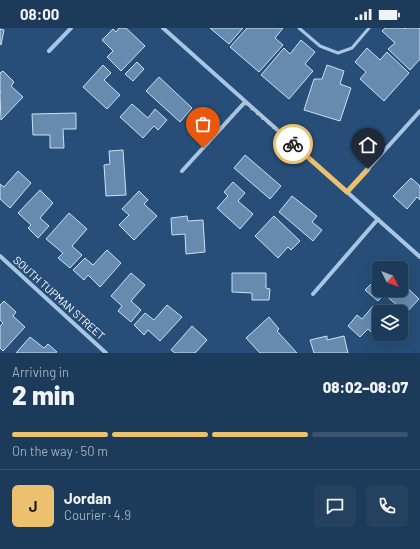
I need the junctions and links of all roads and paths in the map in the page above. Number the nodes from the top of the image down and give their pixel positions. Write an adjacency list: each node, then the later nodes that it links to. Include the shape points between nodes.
1 (71, 28): 5 (street)
2 (163, 28): 6 (street)
3 (299, 28): 4 (lane, via 320,46 338,53 352,48)
4 (369, 28)
5 (49, 51)
6 (245, 102): 8 (street); 9 (street)
7 (420, 111): 9 (street)
8 (182, 171)
9 (347, 192): 10 (street)
10 (378, 219): 12 (street); 13 (street)
11 (0, 256): 14 (street, SOUTH TUPMAN STREET)
12 (420, 257)
13 (313, 294)
14 (106, 353)

